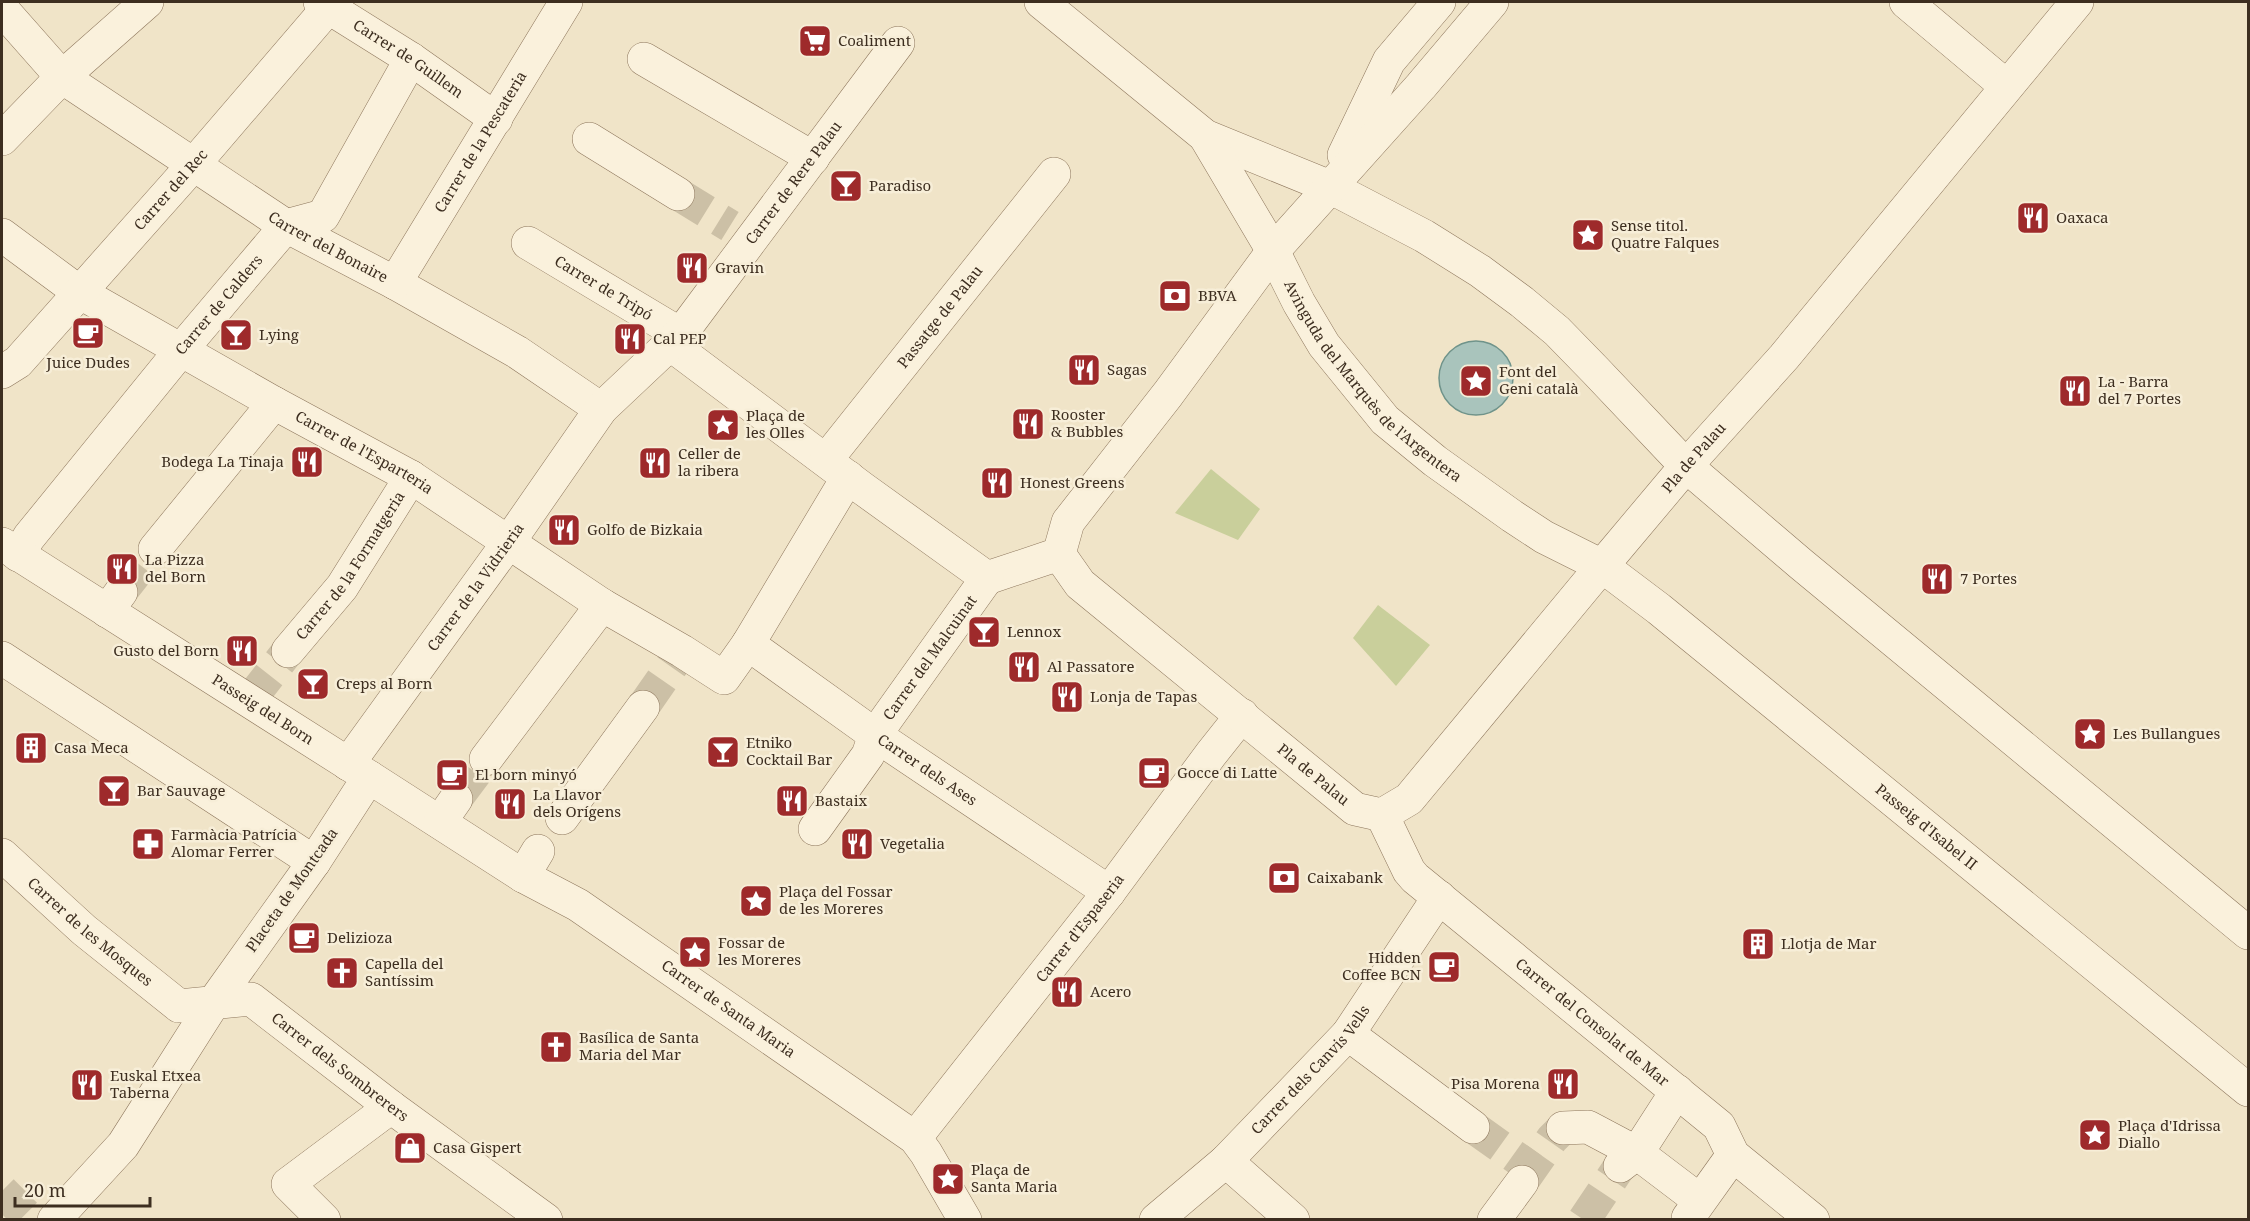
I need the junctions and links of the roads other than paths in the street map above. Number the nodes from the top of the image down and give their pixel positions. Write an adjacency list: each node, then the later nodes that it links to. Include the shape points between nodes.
1 (147, 2): 13 (street)
2 (566, 2): 15 (street, Carrer de la Pescateria)
3 (1041, 2): 16 (street, Avinguda del Marquès de l'Argentera)
4 (1439, 2): 22 (street, via 1389,62)
5 (1492, 2): 22 (street)
6 (1906, 2): 14 (street)
7 (2077, 2): 14 (street, Pla de Palau)
8 (327, 3): 11 (street, Carrer de Guillem); 20 (street, Carrer del Rec)
9 (2, 9): 13 (street, Carrer del Bonaire)
10 (898, 44): 19 (street, Carrer de Rere Palau)
11 (411, 59): 15 (street, Carrer de Guillem); 24 (street, via 323,216)
12 (644, 59): 19 (street)
13 (62, 77): 17 (street); 20 (street, Carrer del Bonaire)
14 (2007, 86): 35 (street, Pla de Palau, via 1784,357)
15 (496, 119): 28 (street, Carrer de la Pescateria)
16 (1205, 136): 22 (street, Avinguda del Marquès de l'Argentera); 27 (street, Avinguda del Marquès de l'Argentera)
17 (2, 138)
18 (589, 139): 23 (street)
19 (813, 158): 30 (street, Carrer de Rere Palau, via 741,232)
20 (194, 164): 24 (street, Carrer del Bonaire); 29 (street, Carrer del Rec)
21 (1054, 174): 36 (street, Passatge de Palau)
22 (1330, 187): 27 (street); 35 (street, Avinguda del Marquès de l'Argentera, via 1424,236 1522,302 1572,346)
23 (678, 194)
24 (286, 226): 28 (street, Carrer del Bonaire); 31 (street, Carrer de Calders)
25 (2, 235): 29 (street, Carrer de l'Esparteria)
26 (528, 243): 30 (street, Carrer de Tripó)
27 (1273, 251): 41 (street, via 1068,522); 42 (street, Avinguda del Marquès de l'Argentera, via 1324,345 1385,420 1512,516)
28 (395, 283): 34 (street, Carrer del Bonaire, via 516,352)
29 (79, 292): 31 (street, Carrer de l'Esparteria); 32 (street, Carrer del Rec, via 18,362)
30 (680, 334): 34 (street); 36 (street)
31 (181, 350): 33 (street, Carrer de l'Esparteria); 39 (street, Carrer de Calders, via 29,537)
32 (2, 372)
33 (274, 403): 37 (street, Carrer de l'Esparteria); 40 (street)
34 (601, 409): 38 (street, Carrer de la Vidrieria)
35 (1686, 466): 42 (street, Pla de Palau); 61 (street)
36 (837, 469): 43 (street); 45 (street, via 814,532)
37 (411, 477): 38 (street, Carrer de l'Esparteria); 46 (street, Carrer de la Formatgeria, via 342,586)
38 (508, 543): 44 (street, Carrer de l'Esparteria); 52 (street, Carrer de la Vidrieria)
39 (10, 549): 52 (street, Passeig del Born, via 114,602)
40 (155, 549)
41 (1059, 554): 43 (street); 49 (street, Pla de Palau, via 1080,584)
42 (1602, 566): 53 (street, Pla de Palau, via 1409,799); 64 (street, Passeig d'Isabel II)
43 (987, 578): 50 (street, Carrer del Malcuinat)
44 (602, 605): 45 (street, Carrer de l'Esparteria, via 724,678); 51 (street)
45 (748, 644): 50 (street, Carrer dels Ases)
46 (288, 651)
47 (2, 658): 57 (street)
48 (643, 707): 54 (street)
49 (1242, 715): 53 (street, Pla de Palau, via 1355,809); 59 (street, Carrer d'Espaseria)
50 (875, 735): 55 (street, Carrer del Malcuinat, via 868,754); 59 (street, Carrer dels Ases)
51 (486, 759)
52 (358, 771): 57 (street, Placeta de Montcada); 58 (street, Passeig del Born, via 448,811)
53 (1382, 815): 60 (street, Carrer del Consolat de Mar, via 1409,871)
54 (562, 818)
55 (814, 828)
56 (2, 855): 62 (street, Carrer de les Mosques, via 84,930 179,1006)
57 (314, 862): 62 (street, Placeta de Montcada)
58 (530, 863): 69 (street, Carrer de Santa Maria, via 578,905)
59 (1109, 892): 69 (street, Carrer d'Espaseria)
60 (1439, 897): 63 (street, Carrer dels Canvis Vells); 65 (street, Carrer del Consolat de Mar)
61 (2248, 933)
62 (214, 1002): 66 (street, Carrer dels Sombrerers, via 251,999); 75 (street, Placeta de Montcada, via 123,1145)
63 (1348, 1034): 67 (street); 72 (street, Carrer dels Canvis Vells)
64 (2248, 1090)
65 (1677, 1091): 70 (street, Carrer del Consolat de Mar, via 1719,1126); 71 (street)
66 (391, 1107): 76 (street, via 288,1184); 77 (street, Carrer dels Sombrerers)
67 (1473, 1127)
68 (1563, 1128): 71 (street, via 1588,1127)
69 (920, 1146): 78 (street)
70 (1733, 1155): 74 (street); 82 (street, Carrer del Consolat de Mar)
71 (1628, 1160): 74 (street)
72 (1226, 1161): 79 (street, Carrer dels Canvis Vells); 80 (street)
73 (1522, 1182): 81 (street)
74 (1693, 1210)
75 (54, 1220)
76 (324, 1220)
77 (546, 1220)
78 (965, 1220)
79 (1156, 1220)
80 (1293, 1220)
81 (1494, 1220)
82 (1813, 1220)

